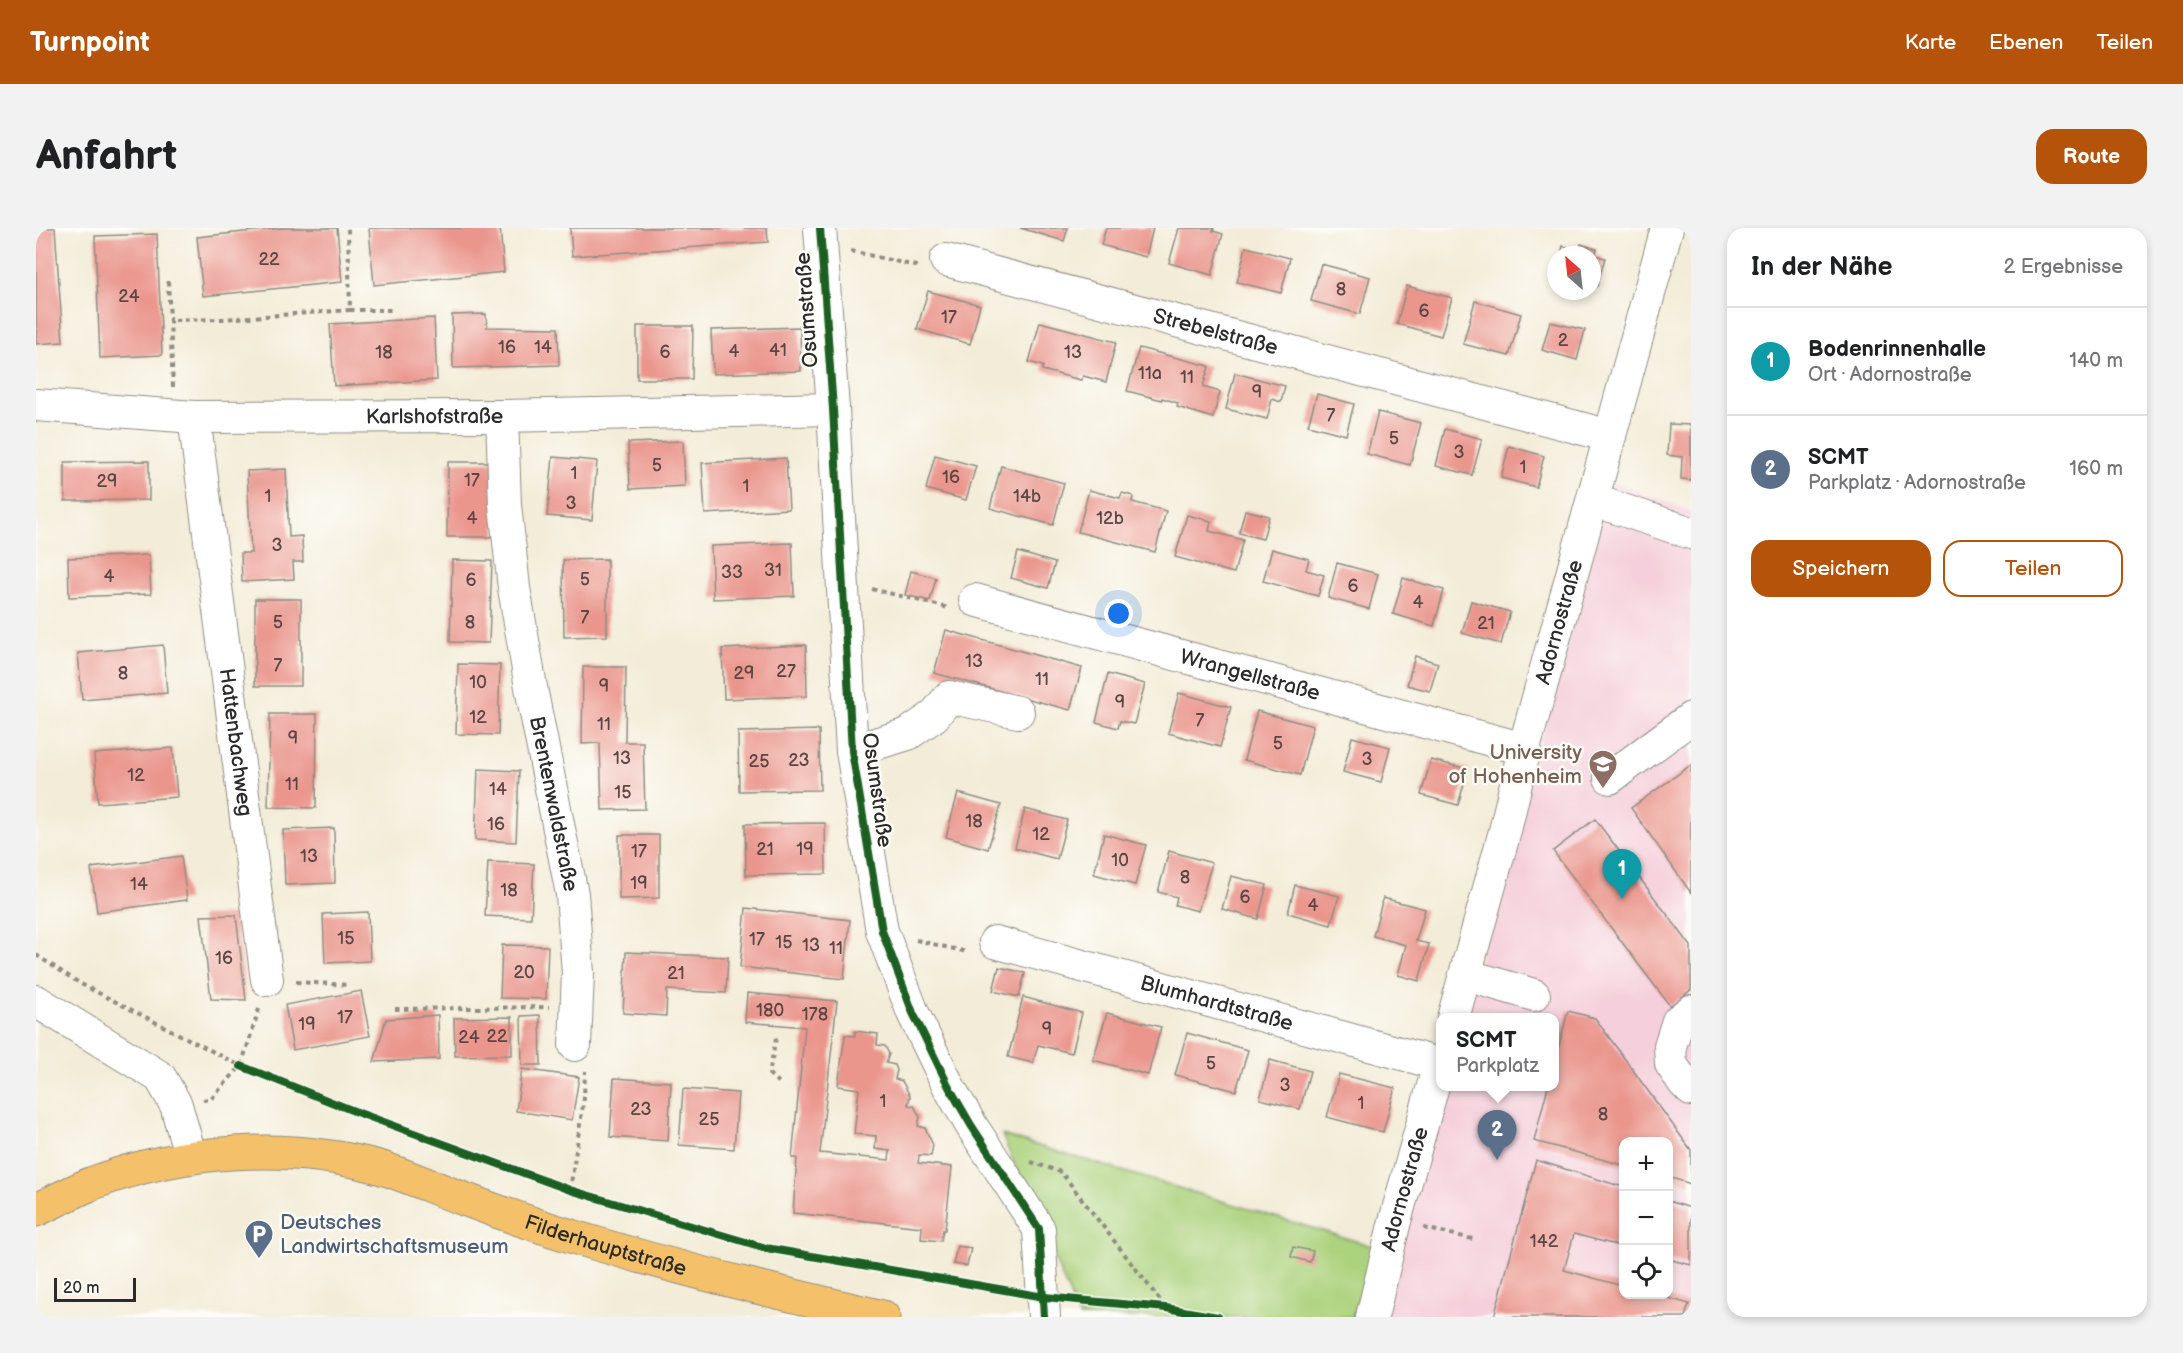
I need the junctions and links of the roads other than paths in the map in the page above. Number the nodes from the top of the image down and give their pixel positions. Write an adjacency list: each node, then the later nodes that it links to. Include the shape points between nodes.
1 (1667, 228): 8 (street, Adornostraße)
2 (820, 236): 5 (street, Osumstraße)
3 (946, 260): 8 (street, Strebelstraße)
4 (36, 405): 6 (street, Karlshofstraße)
5 (833, 409): 7 (street, Karlshofstraße); 15 (street, Osumstraße)
6 (184, 416): 7 (street, Karlshofstraße); 19 (street, Hattenbachweg)
7 (502, 416): 24 (street, Brentenwaldstraße, via 504,505 514,588 572,894 578,973)
8 (1610, 436): 9 (street, Adornostraße)
9 (1593, 500): 10 (street); 14 (street, Adornostraße)
10 (1691, 533)
11 (975, 600): 14 (street, Wrangellstraße)
12 (1018, 712): 15 (street, via 949,697 934,716 908,734)
13 (1691, 718): 16 (street)
14 (1524, 749): 18 (street, Adornostraße)
15 (852, 751): 30 (street, Osumstraße, via 882,931 913,1013 949,1087 1039,1229)
16 (1610, 778)
17 (995, 942): 25 (street, Blumhardtstraße)
18 (1466, 975): 20 (street); 23 (street, Adornostraße)
19 (267, 980)
20 (1534, 995)
21 (36, 1001): 28 (street, via 160,1077 176,1105)
22 (1691, 1011): 27 (street, via 1678,1021 1670,1047 1671,1064)
23 (1454, 1013)
24 (575, 1045)
25 (1436, 1061)
26 (1436, 1076): 32 (street, Adornostraße)
27 (1691, 1090)
28 (190, 1158): 29 (main road, Filderhauptstraße, via 93,1184); 31 (main road, Filderhauptstraße, via 242,1152 348,1160 601,1245)
29 (36, 1210)
30 (1044, 1307)
31 (883, 1317)
32 (1372, 1317)

